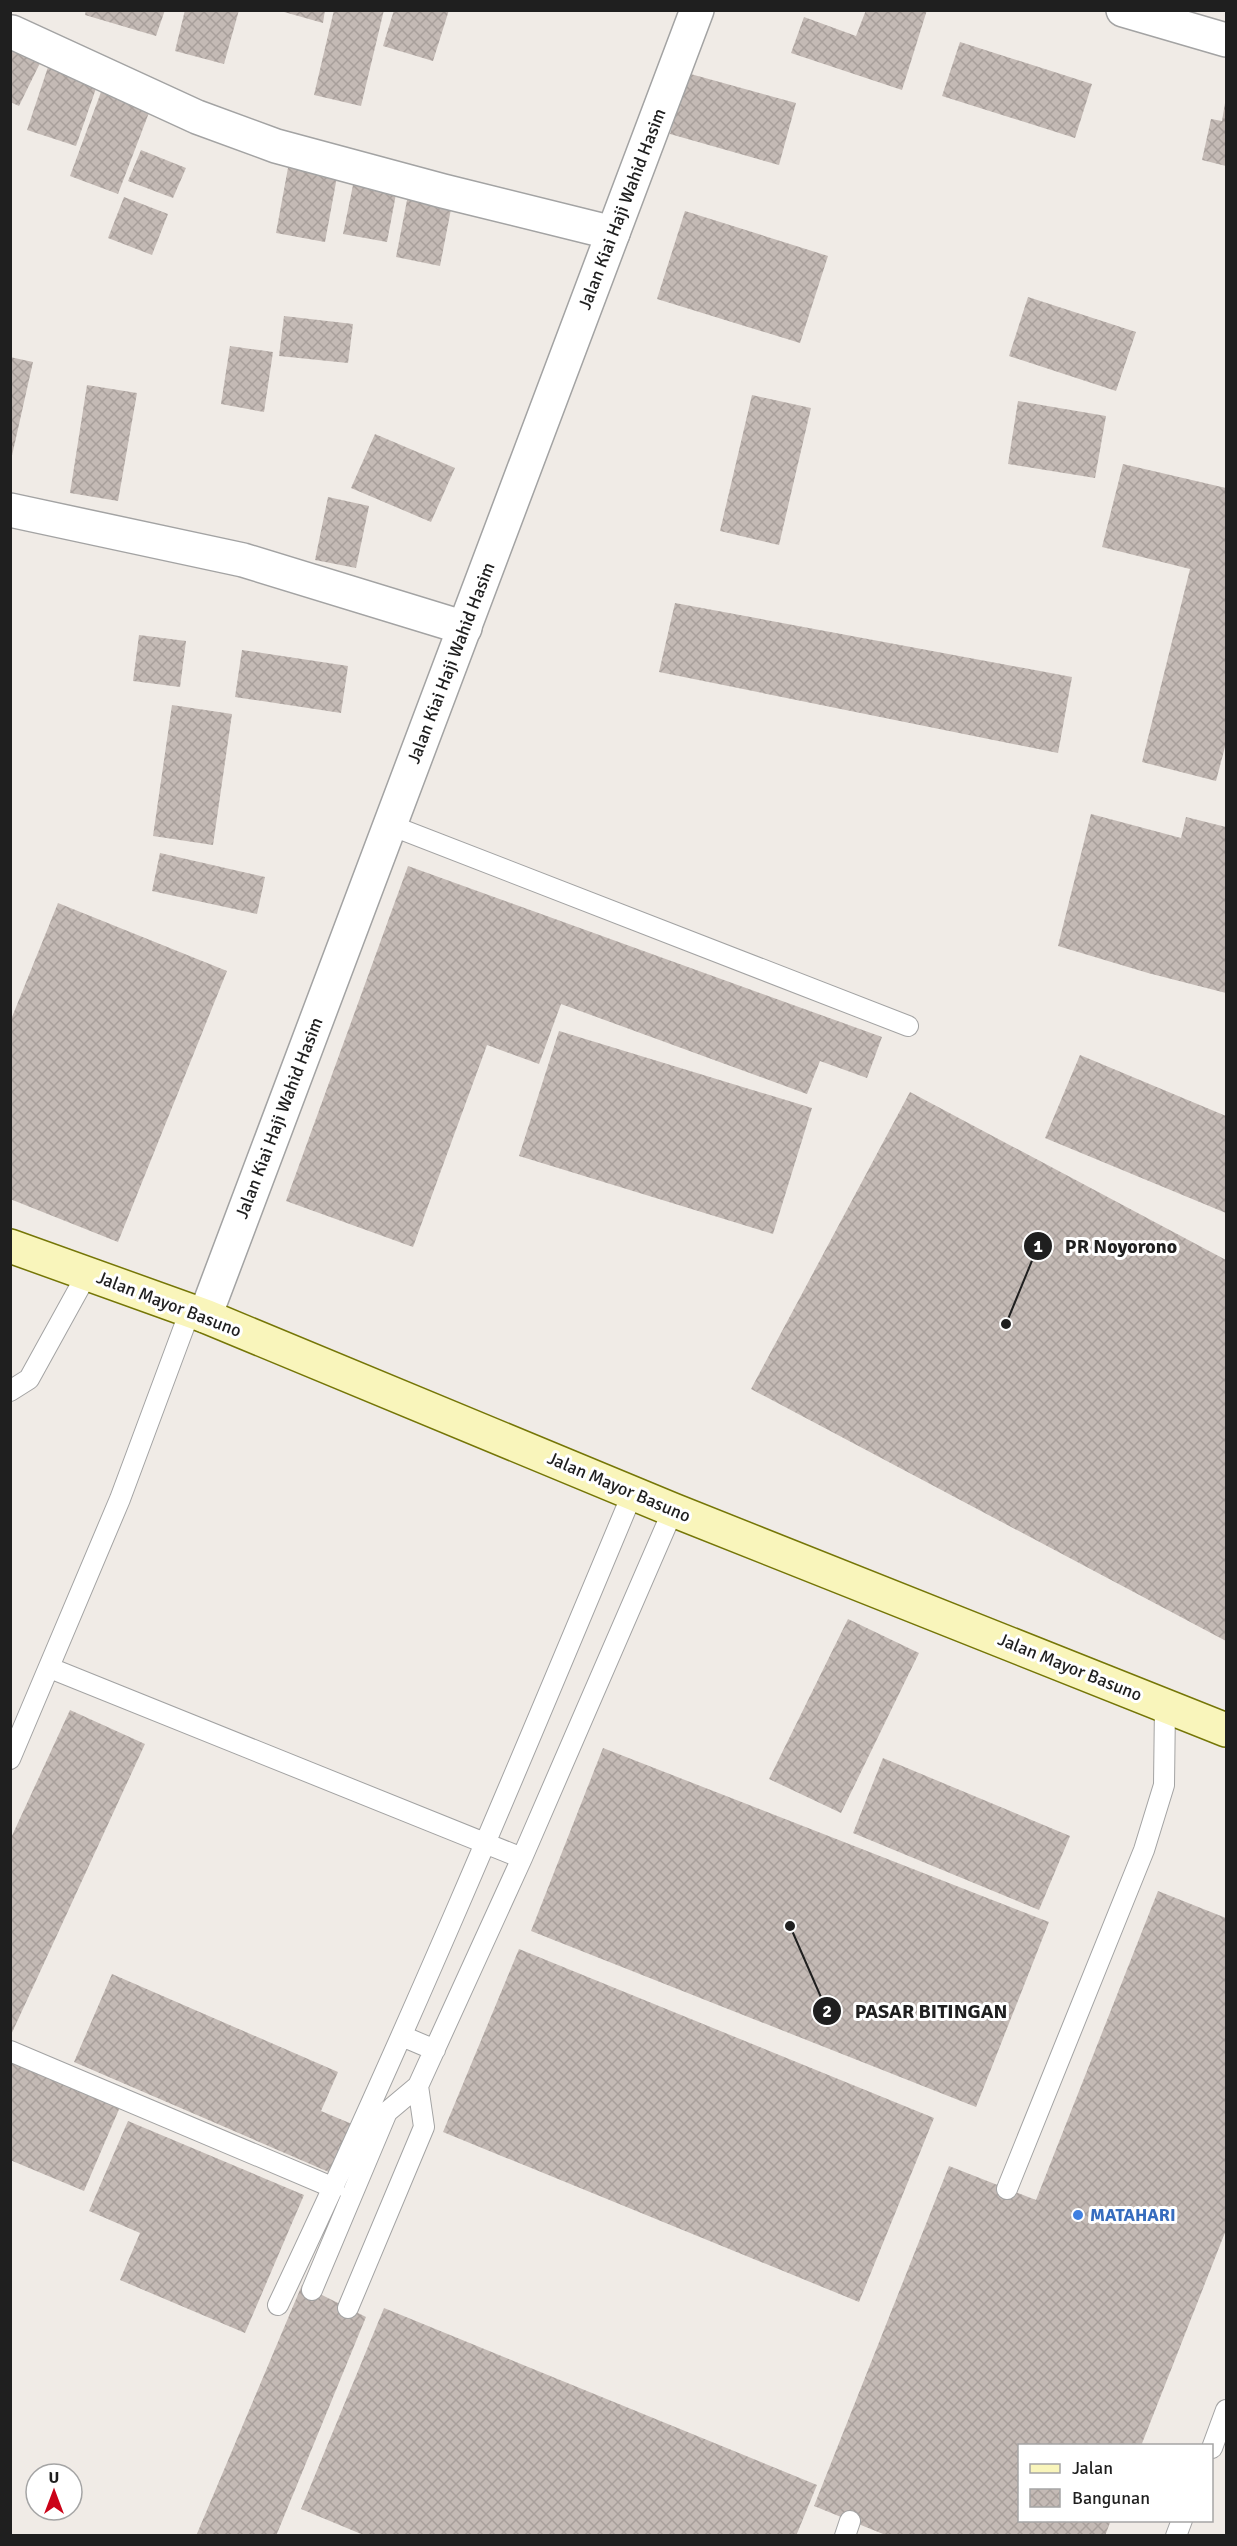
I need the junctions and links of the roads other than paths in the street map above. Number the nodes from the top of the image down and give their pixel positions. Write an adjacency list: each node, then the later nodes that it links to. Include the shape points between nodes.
1 (697, 10): 5 (street, Jalan Kiai Haji Wahid Hasim)
2 (1124, 10): 4 (street)
3 (12, 32): 5 (street, via 197,117 276,146)
4 (1227, 40)
5 (613, 233): 7 (street, Jalan Kiai Haji Wahid Hasim)
6 (10, 510): 7 (street, via 243,560)
7 (465, 628): 8 (street, Jalan Kiai Haji Wahid Hasim)
8 (390, 825): 9 (lane); 12 (street, Jalan Kiai Haji Wahid Hasim)
9 (908, 1026)
10 (10, 1246): 11 (main road, Jalan Mayor Basuno)
11 (87, 1274): 12 (main road, Jalan Mayor Basuno); 13 (lane, via 29,1378)
12 (197, 1314): 14 (main road, Jalan Mayor Basuno); 16 (lane)
13 (10, 1391)
14 (633, 1492): 15 (main road, Jalan Mayor Basuno); 20 (lane)
15 (673, 1510): 17 (main road, Jalan Mayor Basuno); 21 (lane)
16 (50, 1668): 19 (lane); 20 (lane)
17 (1165, 1705): 18 (main road, Jalan Mayor Basuno); 27 (lane, via 1164,1785 1144,1850)
18 (1227, 1730)
19 (10, 1760)
20 (487, 1843): 21 (lane); 22 (lane)
21 (522, 1858): 23 (lane)
22 (402, 2036): 23 (lane); 26 (lane)
23 (435, 2050): 25 (lane)
24 (10, 2052): 26 (lane)
25 (418, 2086): 28 (lane, via 387,2112); 30 (lane, via 424,2127)
26 (333, 2188): 29 (lane)
27 (1007, 2190)
28 (312, 2290)
29 (278, 2305)
30 (348, 2308)
31 (1227, 2410): 32 (lane)
32 (1213, 2445)

